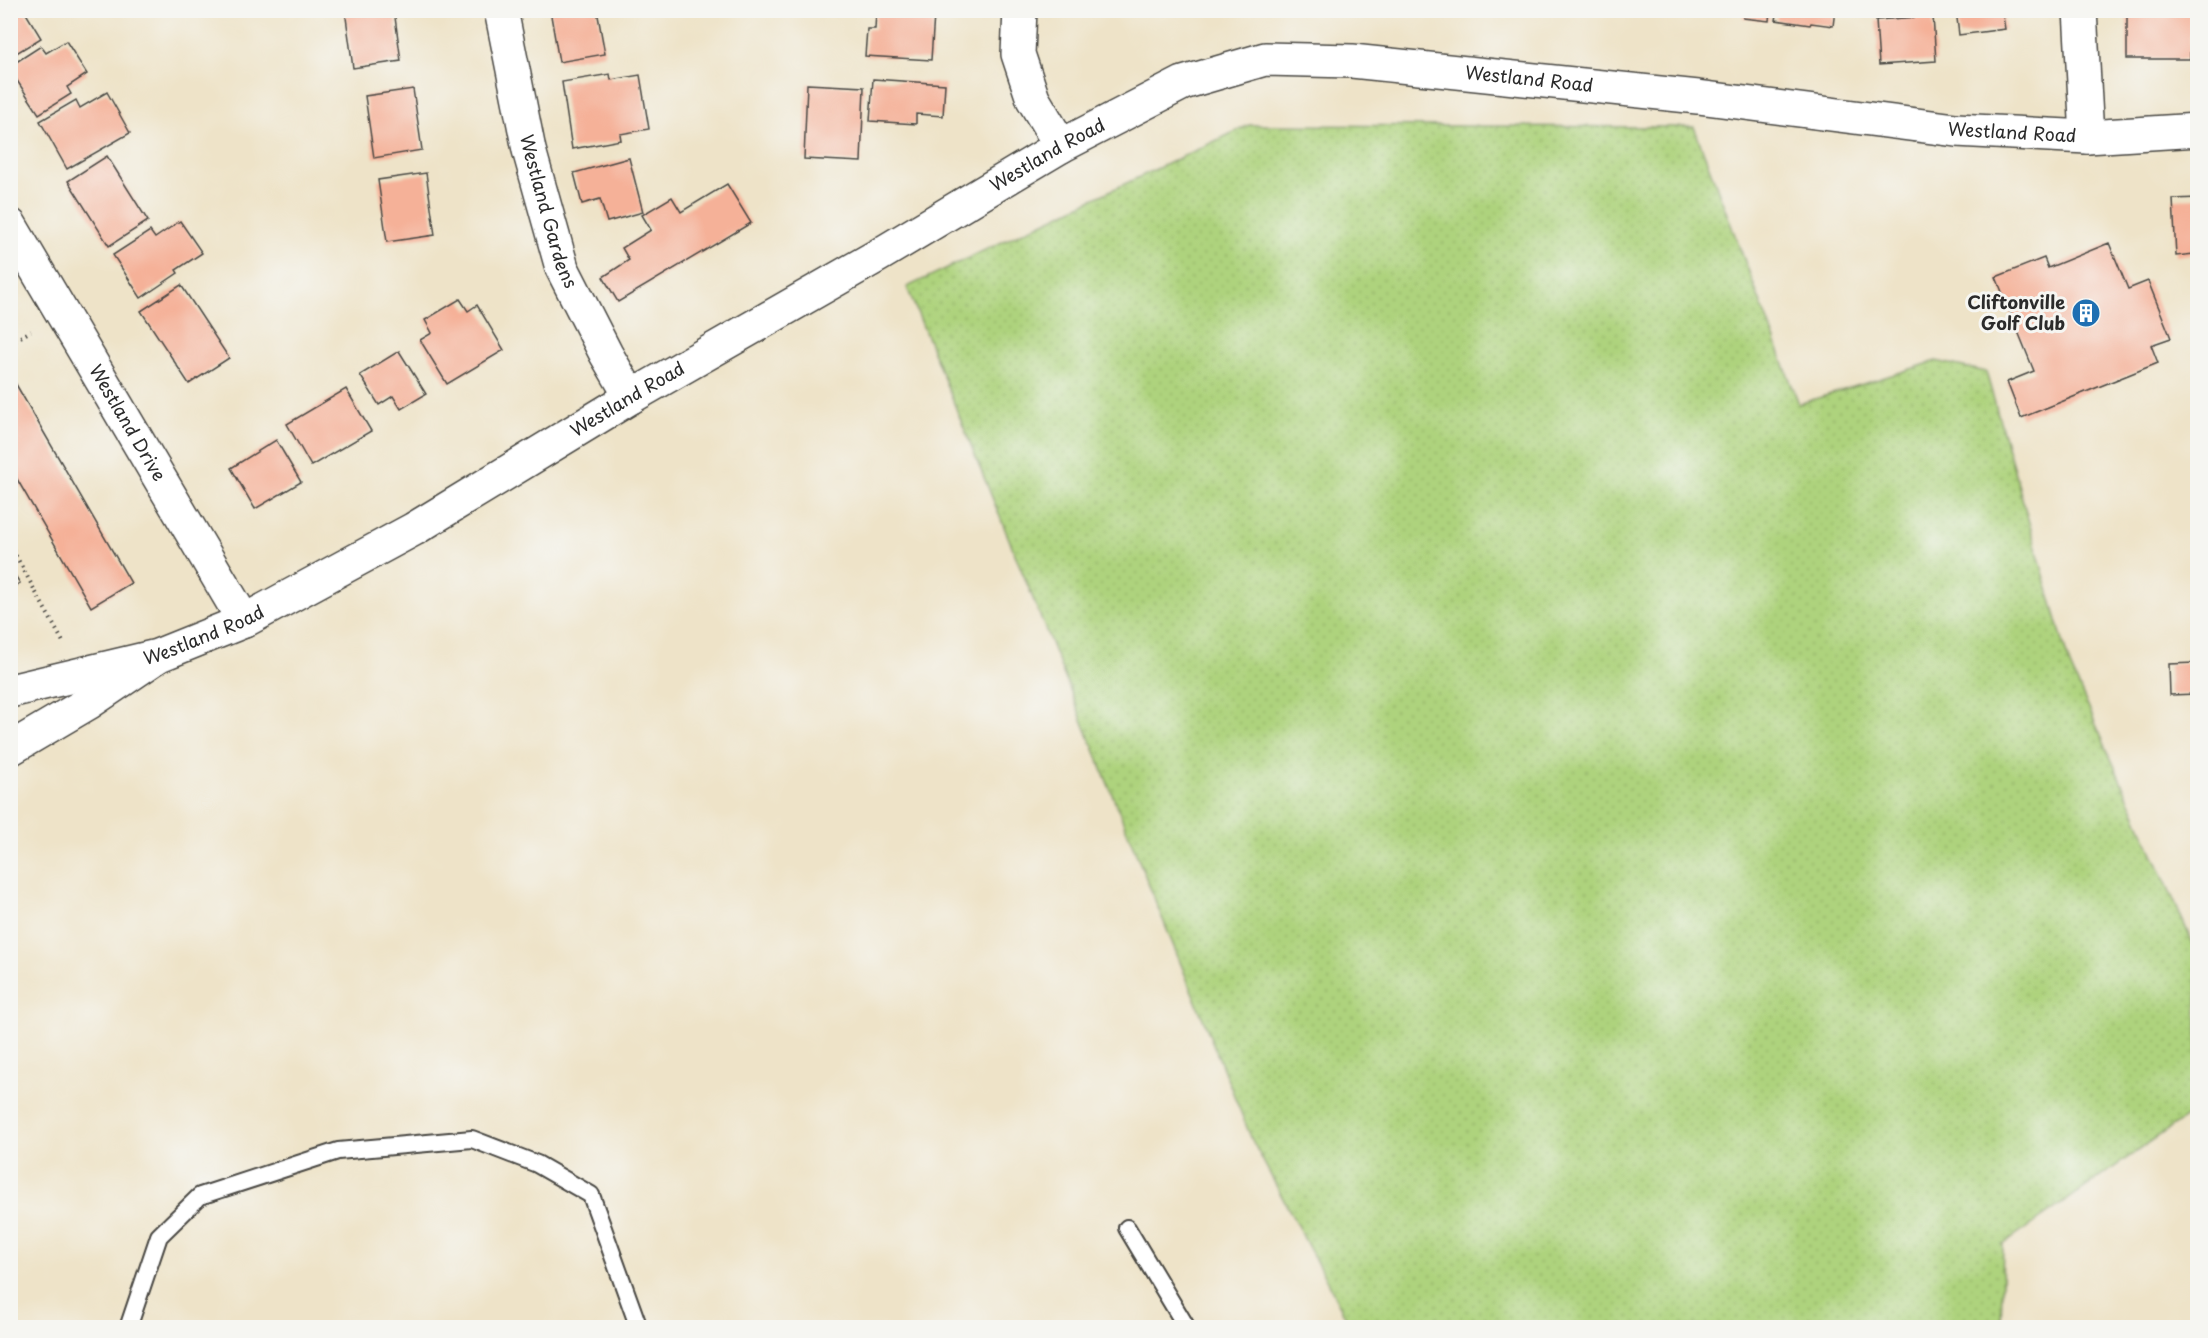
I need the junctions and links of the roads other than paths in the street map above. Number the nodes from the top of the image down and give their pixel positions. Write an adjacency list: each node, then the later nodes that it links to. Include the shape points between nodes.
1 (501, 10): 8 (street, Westland Gardens, via 529,150 562,268)
2 (1020, 10): 6 (street, via 1018,54 1034,99)
3 (2080, 10): 5 (street)
4 (2198, 130): 5 (street, Westland Road)
5 (2087, 137): 6 (street, Westland Road, via 1956,130 1698,97 1352,61 1265,59 1183,83)
6 (1061, 146): 8 (street, Westland Road)
7 (10, 225): 9 (street, Westland Drive)
8 (631, 397): 9 (street, Westland Road, via 414,529)
9 (244, 621): 10 (street, Westland Road)
10 (157, 656): 11 (street, Westland Road); 12 (street)
11 (10, 691)
12 (10, 749)
13 (1127, 1228): 16 (lane)
14 (128, 1328): 15 (lane, via 159,1236 200,1196 338,1151 472,1139 537,1164 591,1195)
15 (639, 1328)
16 (1187, 1328)

